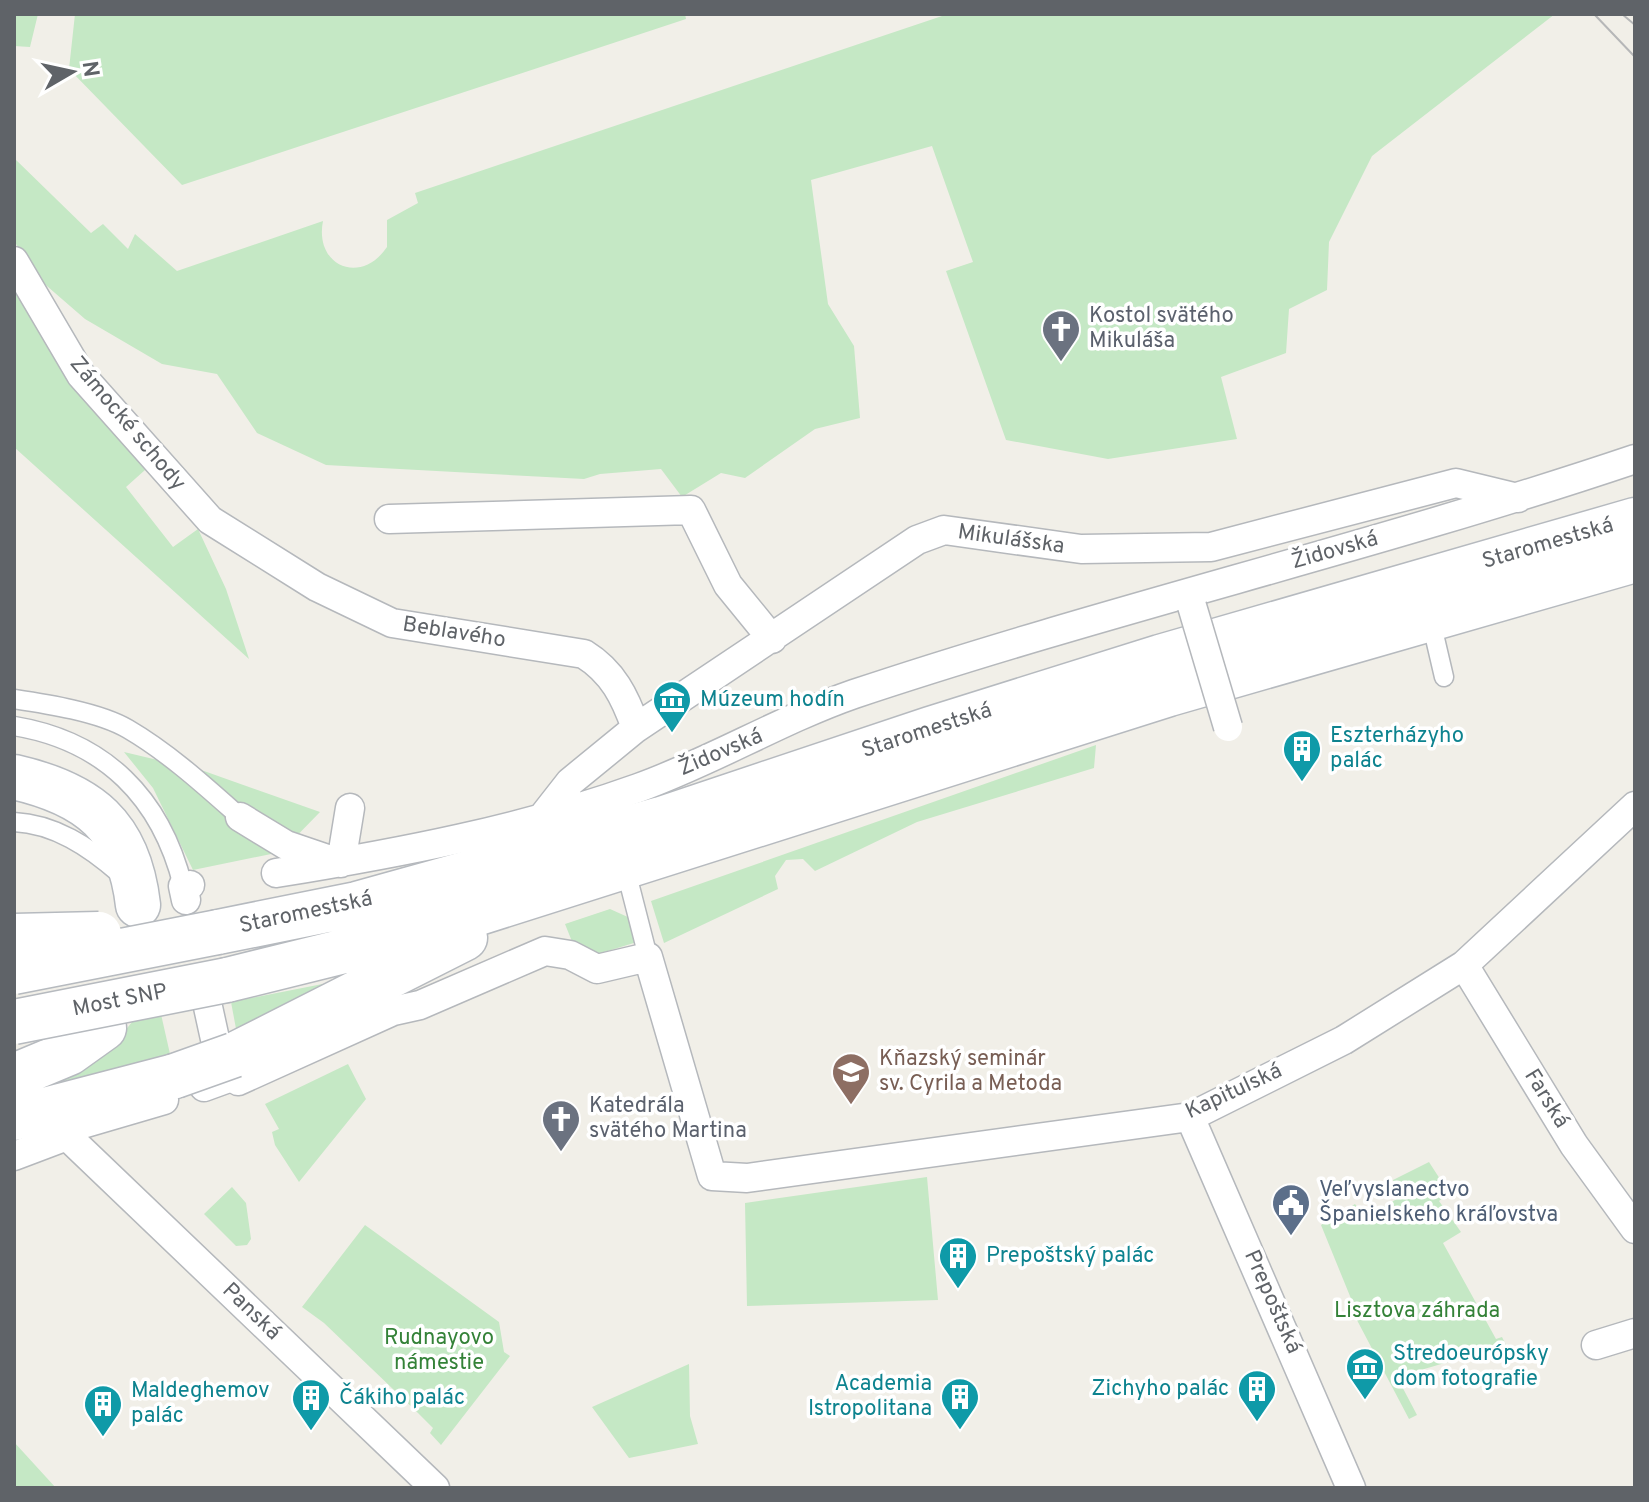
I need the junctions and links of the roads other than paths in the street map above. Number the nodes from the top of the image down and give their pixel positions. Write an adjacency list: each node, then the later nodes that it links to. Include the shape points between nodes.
1 (14, 261): 5 (street, Zámocké schody, via 81,375)
2 (1635, 459): 3 (street, Židovská)
3 (1519, 498): 8 (street, Židovská); 10 (street, Mikulášska, via 1456,483 1211,547 1081,549 944,530 917,540)
4 (389, 519): 10 (street, via 691,510 728,585)
5 (210, 520): 15 (street, Beblavého, via 317,587 392,623 584,654 606,668)
6 (1635, 520): 28 (main road, Staromestská, via 1131,666 661,819 357,904)
7 (1635, 560): 9 (main road, Staromestská)
8 (1190, 600): 14 (street, bridge); 20 (street, Židovská, via 851,696 638,788)
9 (1430, 617): 11 (lane); 23 (main road, Staromestská)
10 (772, 639): 15 (street, Mikulášska)
11 (1444, 677)
12 (14, 699): 19 (lane, via 125,727 187,770)
13 (14, 726): 25 (lane, via 64,738 138,790 162,827)
14 (1228, 727)
15 (636, 728): 20 (street, Mikulášska, via 570,782)
16 (14, 777): 26 (main road, via 67,794 106,822 127,851)
17 (1635, 806): 31 (street, Kapitulská)
18 (350, 808): 22 (street)
19 (240, 817): 22 (street, via 286,845)
20 (541, 819): 22 (street, Židovská)
21 (14, 822): 26 (lane, via 59,832 96,852)
22 (341, 863): 24 (street, Židovská)
23 (625, 867): 27 (main road, Staromestská); 30 (lane)
24 (276, 873)
25 (186, 890)
26 (137, 896)
27 (508, 905): 33 (main road, Staromestská); 36 (main road, via 461,942)
28 (218, 932): 29 (main road, bridge); 32 (main road, bridge)
29 (14, 936)
30 (648, 957): 38 (street, Kapitulská, via 712,1176 747,1178); 40 (street, via 597,969 570,955 545,951 420,1005 393,1011 238,1081 237,1075 65,1129)
31 (1464, 965): 38 (street, Kapitulská, via 1344,1040); 42 (street, Farská, via 1574,1145)
32 (14, 972)
33 (218, 993): 34 (main road, Most SNP, bridge); 36 (street)
34 (14, 1022)
35 (104, 1028): 37 (main road, via 57,1060)
36 (225, 1047): 39 (main road, bridge, via 175,1076)
37 (14, 1076)
38 (1190, 1117): 46 (street, Prepoštská)
39 (14, 1118)
40 (67, 1136): 41 (street); 45 (street, Panská)
41 (14, 1156)
42 (1635, 1229)
43 (1635, 1333): 44 (street)
44 (1596, 1345)
45 (435, 1488)
46 (1351, 1488)

